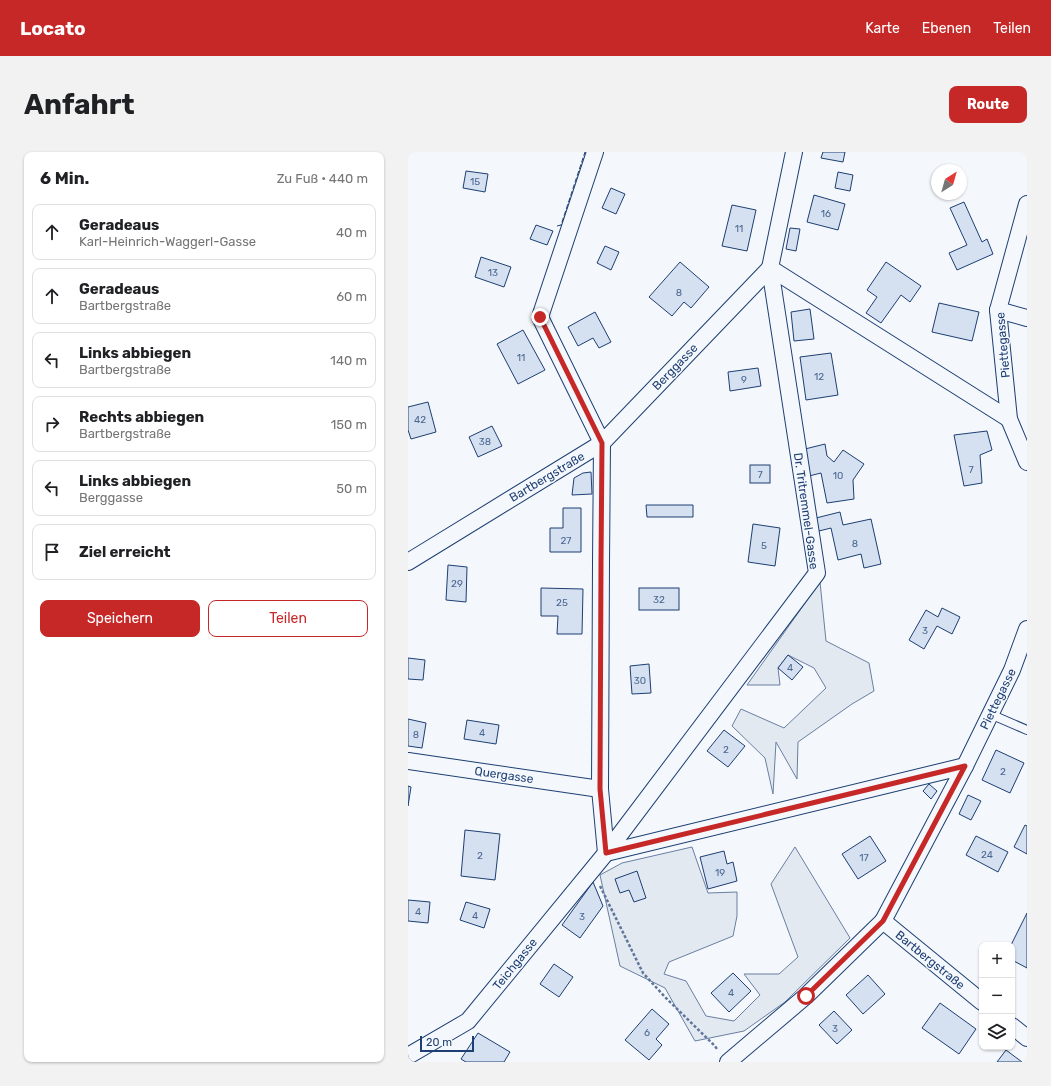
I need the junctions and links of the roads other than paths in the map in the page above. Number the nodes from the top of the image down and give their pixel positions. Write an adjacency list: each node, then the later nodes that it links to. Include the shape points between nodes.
1 (595, 152): 8 (street, via 540,317)
2 (794, 152): 4 (street, Dr. Tritremmel-Gasse)
3 (1027, 204): 5 (street, Piettegasse)
4 (770, 268): 7 (street); 8 (street, Berggasse); 17 (street, Dr. Tritremmel-Gasse, via 817,573)
5 (998, 310): 6 (street); 7 (street, Piettegasse)
6 (1027, 318)
7 (1009, 419): 9 (street, Piettegasse)
8 (602, 443): 10 (street, Bartbergstraße); 16 (street, Bartbergstraße)
9 (1027, 462)
10 (408, 562)
11 (1027, 629): 12 (street, Piettegasse, via 1012,670)
12 (990, 714): 13 (lane); 15 (street, Piettegasse)
13 (1027, 730)
14 (408, 761): 16 (street, Quergasse)
15 (965, 766): 17 (street); 18 (street)
16 (600, 789): 17 (street, Bartbergstraße)
17 (606, 853): 22 (street, Teichgasse, via 468,1021)
18 (883, 921): 19 (street, Bartbergstraße); 23 (street, via 806,996)
19 (979, 1000)
20 (1015, 1028): 21 (street)
21 (1027, 1038)
22 (408, 1056)
23 (723, 1057)

